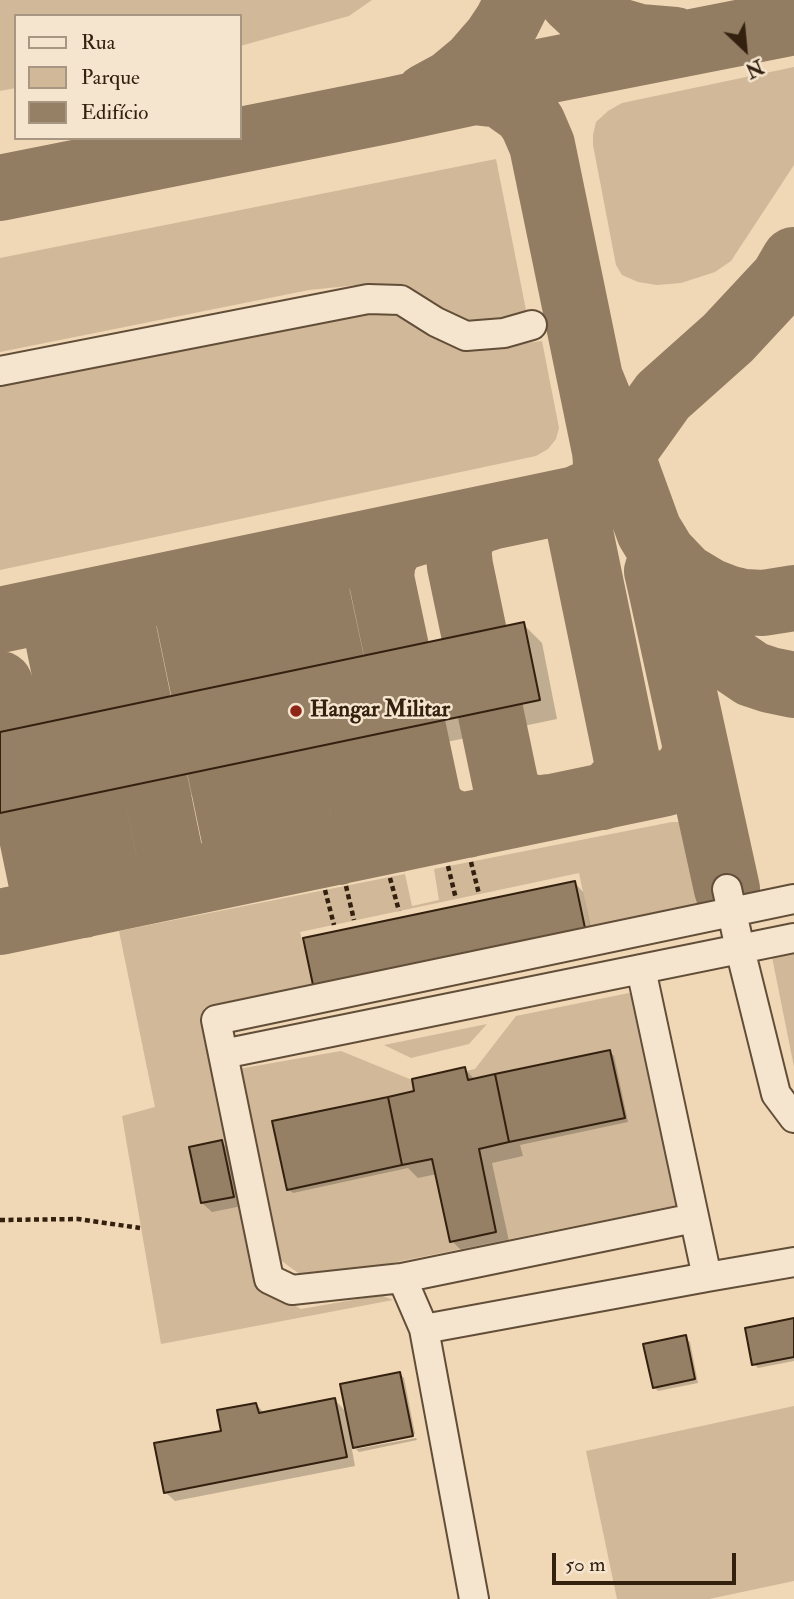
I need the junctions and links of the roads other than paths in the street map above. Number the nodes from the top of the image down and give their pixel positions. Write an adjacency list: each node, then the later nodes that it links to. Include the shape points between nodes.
1 (532, 325): 2 (lane, via 466,336 401,300 368,299)
2 (0, 371)
3 (794, 899): 4 (lane)
4 (730, 901): 6 (lane); 8 (lane, via 216,1020)
5 (794, 938): 6 (lane)
6 (740, 949): 7 (lane); 9 (lane, via 776,1094)
7 (641, 969): 8 (lane); 10 (lane)
8 (223, 1054): 13 (lane, via 269,1279 292,1290)
9 (794, 1118)
10 (694, 1219): 12 (lane); 13 (lane)
11 (794, 1262): 12 (lane)
12 (707, 1277): 14 (lane)
13 (402, 1278): 14 (lane)
14 (424, 1329): 15 (lane)
15 (474, 1599)

